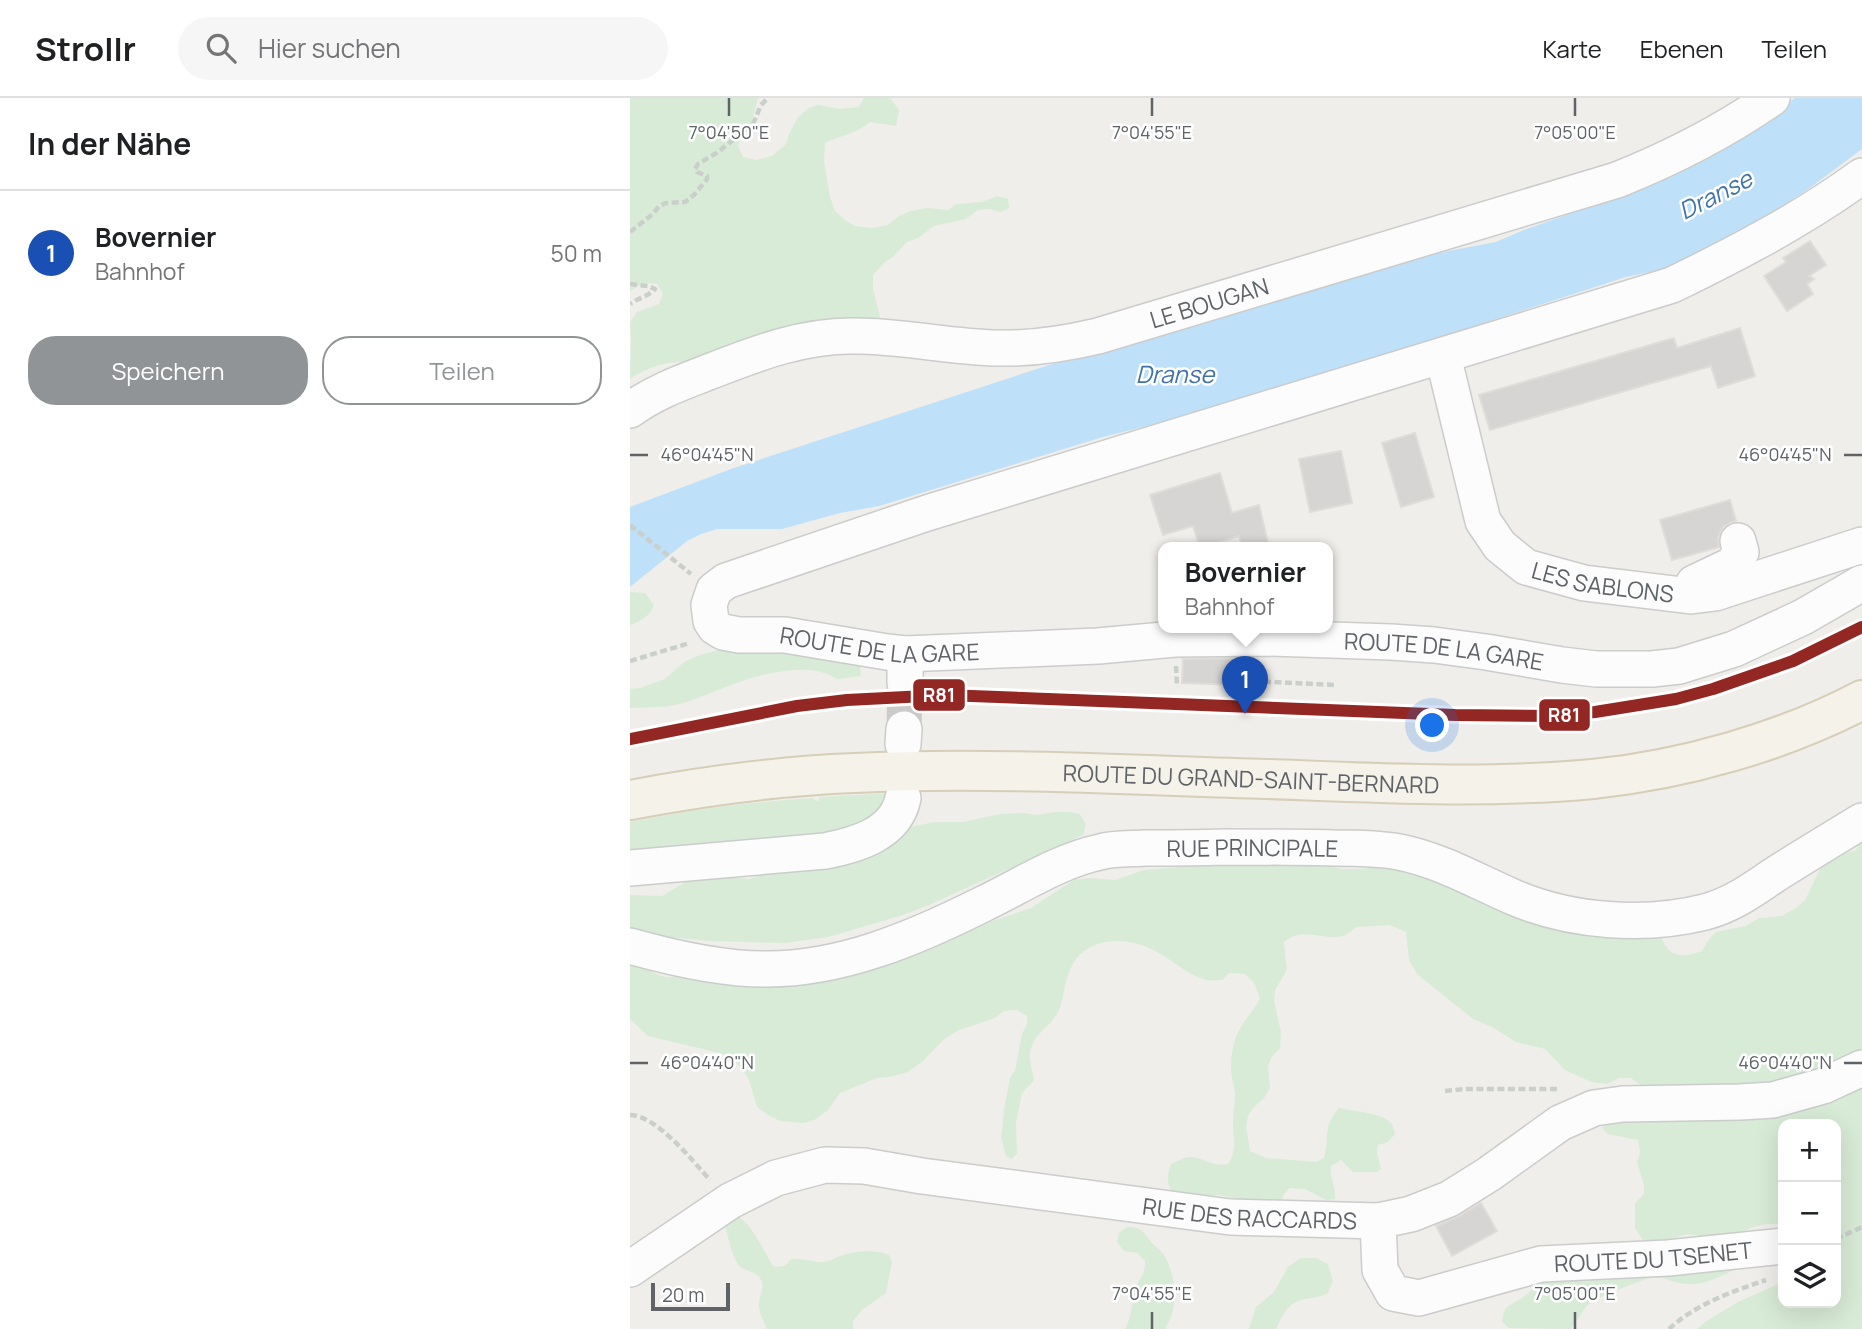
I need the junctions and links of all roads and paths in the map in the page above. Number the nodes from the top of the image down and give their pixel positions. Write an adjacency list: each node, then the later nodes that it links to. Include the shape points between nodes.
1 (768, 98): 4 (path, via 753,124 698,164 696,172 707,179 694,195 685,202 659,206)
2 (1772, 98): 8 (street, LE BOUGAN, via 1682,152 1617,180 1098,336 1011,348 871,336 813,338 713,371)
3 (1862, 176): 7 (street, via 1740,252 1672,285)
4 (630, 232)
5 (630, 284): 6 (path, via 655,289)
6 (630, 304)
7 (1443, 356): 13 (street); 14 (street, LES SABLONS, via 1483,521 1500,546 1526,567 1584,583)
8 (630, 410)
9 (630, 525): 13 (path)
10 (1738, 541): 14 (street, via 1741,552 1732,565 1686,587)
11 (1862, 545): 14 (street, LES SABLONS, via 1715,593)
12 (1862, 583): 15 (street, ROUTE DE LA GARE, via 1734,649 1652,670 1596,669 1434,645 1268,638 1175,639 905,669 795,636)
13 (707, 585): 15 (street, via 710,617)
14 (1681, 596)
15 (719, 630): 16 (path, via 710,637)
16 (630, 661)
17 (1335, 685): 18 (path, via 1252,681)
18 (1252, 690)
19 (1862, 700): 21 (main road, ROUTE DU GRAND-SAINT-BERNARD, via 1808,725 1722,754 1594,778 1445,784 864,772 733,783)
20 (902, 798): 23 (street, via 901,808 889,824 866,840 844,847)
21 (630, 800)
22 (1862, 821): 24 (street, RUE PRINCIPALE, via 1733,902 1657,920 1563,913 1398,852 1317,847 1147,848 1101,851 1076,859 937,926 838,960 800,967 737,968)
23 (630, 868)
24 (630, 946)
25 (1862, 1068): 27 (street, RUE DES RACCARDS, via 1823,1086 1773,1100)
26 (1445, 1091): 27 (path, via 1566,1089 1586,1095)
27 (1594, 1108): 30 (street, RUE DES RACCARDS, via 1560,1123 1449,1199)
28 (630, 1115): 29 (path, via 664,1131)
29 (730, 1201): 30 (street, RUE DES RACCARDS, via 776,1178 825,1165 864,1166 1230,1217); 34 (street, RUE DES RACCARDS)
30 (1378, 1222): 33 (street, ROUTE DU TSENET, via 1380,1270 1393,1293 1419,1298 1541,1264 1668,1258)
31 (1862, 1227): 32 (path)
32 (1841, 1238)
33 (1777, 1262): 35 (path, ROUTE DU TSENET)
34 (630, 1269)
35 (1669, 1329)

